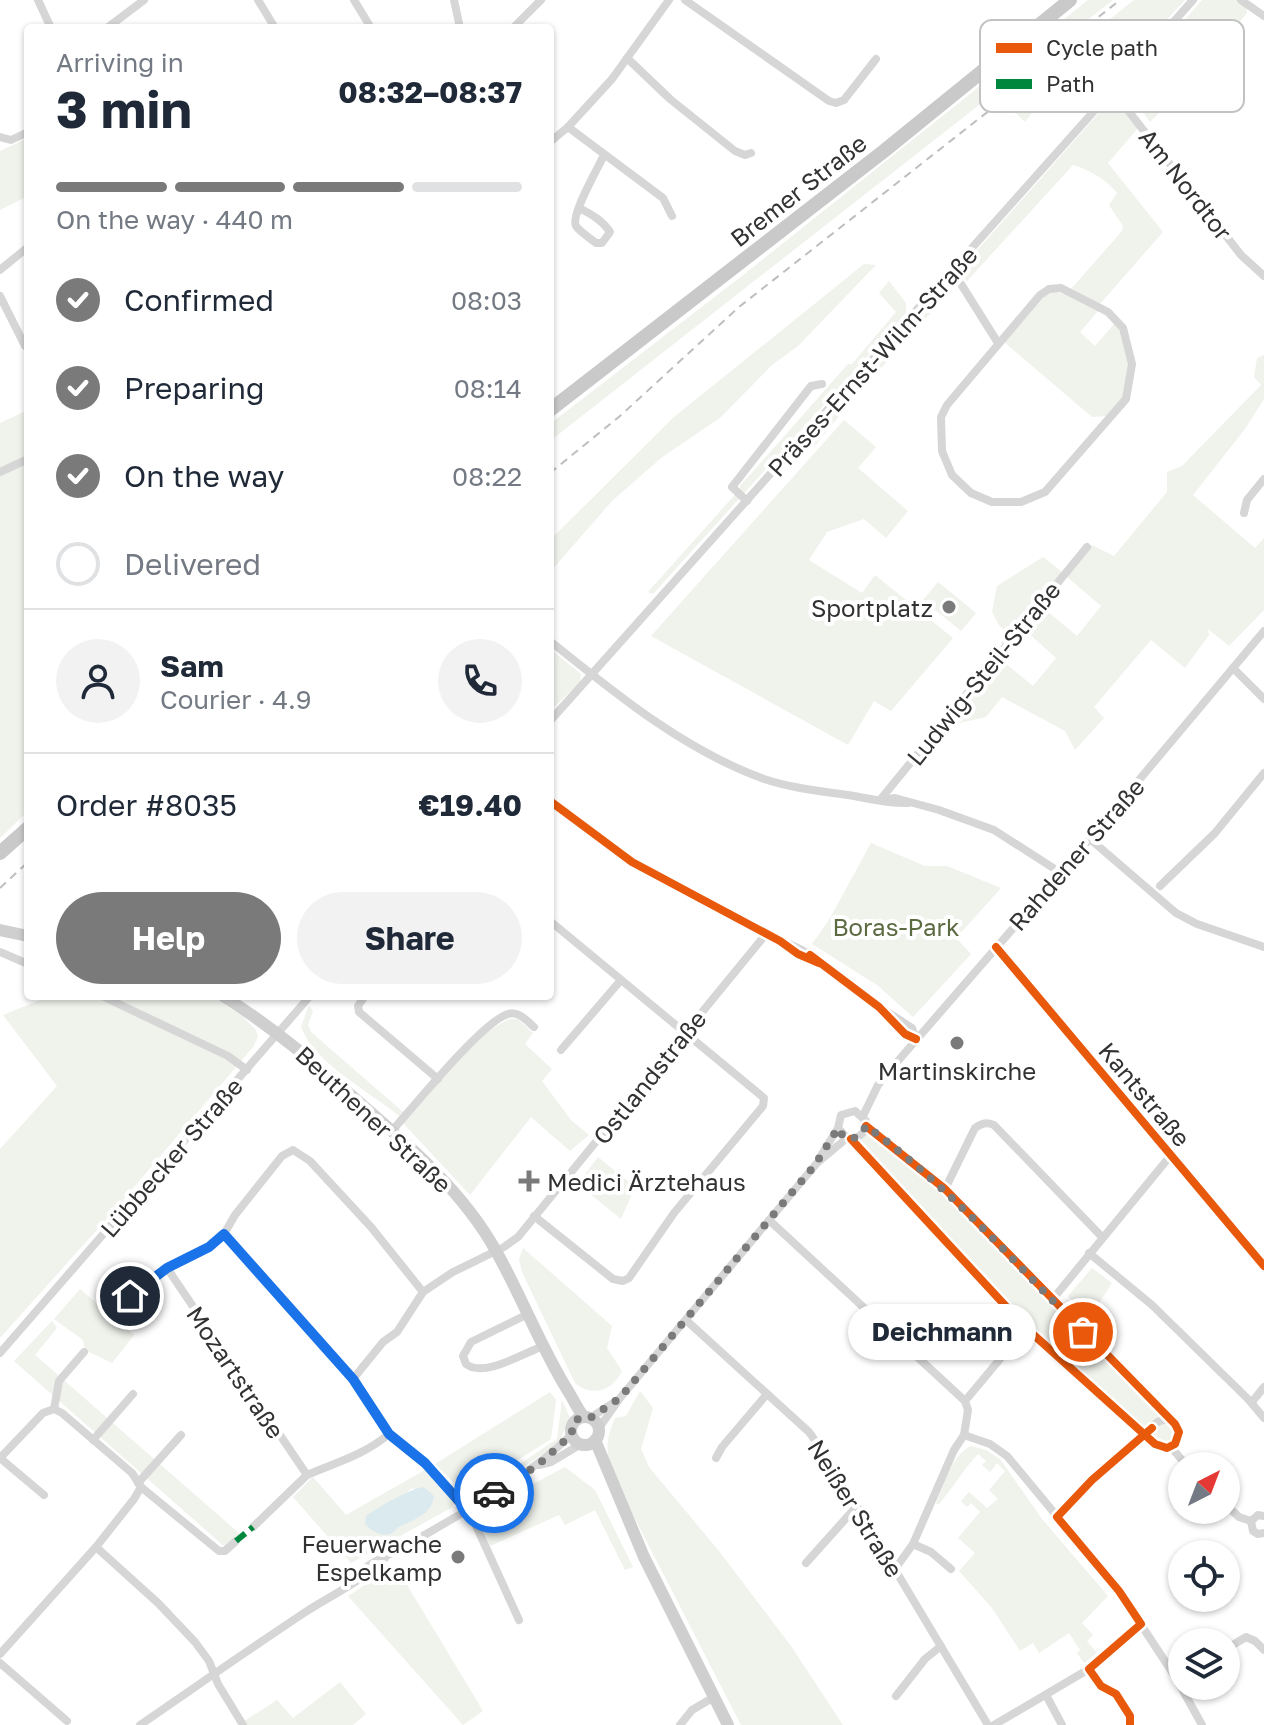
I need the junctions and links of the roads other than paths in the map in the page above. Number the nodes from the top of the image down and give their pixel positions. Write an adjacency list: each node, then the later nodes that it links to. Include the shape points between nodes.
1 (38, 0): 15 (street)
2 (144, 0): 16 (street)
3 (258, 0): 17 (street)
4 (354, 0): 18 (street)
5 (454, 0): 19 (street)
6 (541, 0): 20 (street)
7 (669, 0): 21 (street)
8 (685, 0): 22 (street, via 829,101 844,100)
9 (1070, 0): 13 (main road, Bremer Straße)
10 (1193, 0): 14 (street, Präses-Ernst-Wilm-Straße)
11 (1241, 0): 12 (street)
12 (1260, 13)
13 (1045, 20)
14 (1175, 20)
15 (49, 24)
16 (112, 24)
17 (273, 24)
18 (369, 24)
19 (459, 24)
20 (517, 24)
21 (627, 58): 26 (street); 30 (street, via 735,151)
22 (876, 59)
23 (980, 73): 42 (main road, Bremer Straße)
24 (1093, 112): 36 (street, Präses-Ernst-Wilm-Straße)
25 (1129, 112): 37 (street, Am Nordtor, via 1234,246)
26 (568, 127): 29 (street); 31 (street)
27 (24, 134): 28 (street, via 11,140)
28 (0, 137)
29 (554, 139)
30 (751, 153)
31 (604, 155): 32 (street); 33 (street, via 663,198)
32 (579, 208): 32 (street, via 576,227 602,243 610,232 606,225)
33 (672, 216)
34 (24, 250): 35 (street)
35 (0, 270)
36 (949, 274): 39 (street); 46 (street, Präses-Ernst-Wilm-Straße)
37 (1264, 276)
38 (0, 296): 40 (street)
39 (998, 343): 39 (street, via 945,409 940,442 947,467 963,487 992,502 1021,502 1053,485 1124,402 1132,364 1125,331 1113,316 1061,288 1040,295)
40 (24, 344)
41 (822, 384): 46 (street, via 811,386 732,487)
42 (554, 407)
43 (24, 461): 44 (street)
44 (0, 472)
45 (1264, 479): 47 (street, via 1247,500)
46 (747, 501): 52 (street, Präses-Ernst-Wilm-Straße)
47 (1244, 513)
48 (1087, 547): 56 (street, Ludwig-Steil-Straße)
49 (1264, 631): 51 (street, Rahdener Straße)
50 (554, 644): 52 (street)
51 (1233, 668): 53 (street); 59 (street, Rahdener Straße)
52 (593, 674): 54 (street, Präses-Ernst-Wilm-Straße); 56 (street, via 657,723 745,771 793,787)
53 (1264, 699)
54 (554, 717)
55 (1264, 773): 62 (street, via 1215,833)
56 (880, 800): 61 (street, via 939,810 994,830)
57 (554, 804): 65 (street, via 632,862)
58 (24, 832): 60 (main road)
59 (1090, 839): 61 (street, Rahdener Straße); 68 (street, via 1176,913)
60 (0, 853)
61 (1061, 873): 67 (street, Rahdener Straße)
62 (1160, 886)
63 (554, 924): 71 (street)
64 (0, 930): 66 (main road)
65 (766, 934): 77 (street, Ostlandstraße); 79 (street, via 819,963 912,1028)
66 (24, 935)
67 (996, 947): 79 (street, Rahdener Straße); 87 (street, Kantstraße)
68 (1264, 947)
69 (0, 952): 70 (street)
70 (24, 962)
71 (621, 980): 77 (street); 80 (street)
72 (110, 1000): 81 (street)
73 (229, 1000): 78 (main road, Beuthener Straße)
74 (307, 1000): 78 (street)
75 (362, 1000): 82 (street, via 359,1012)
76 (534, 1027): 82 (street, via 519,1014 509,1013)
77 (685, 1032): 90 (street, Ostlandstraße); 90 (street, via 764,1098 763,1106 674,1213 629,1278 613,1279)
78 (278, 1033): 81 (street, Lübbecker Straße); 85 (main road, Beuthener Straße)
79 (916, 1039): 83 (street, Rahdener Straße, via 878,1085)
80 (561, 1050)
81 (247, 1070): 106 (street, Lübbecker Straße)
82 (438, 1079): 85 (street)
83 (865, 1121): 84 (street, via 855,1111 845,1112); 86 (street, via 861,1135); 89 (street)
84 (838, 1128): 86 (street); 88 (street)
85 (392, 1131): 94 (main road, Beuthener Straße, via 443,1180)
86 (849, 1139): 88 (street); 103 (street)
87 (1171, 1155): 93 (street); 96 (street, Kantstraße)
88 (817, 1163): 91 (street)
89 (945, 1189): 93 (street, via 975,1128 988,1122); 99 (street)
90 (534, 1216): 94 (street, Ostlandstraße, via 518,1237)
91 (769, 1220): 102 (street); 111 (street)
92 (224, 1234): 97 (street); 98 (street, via 282,1156 293,1150 310,1161 371,1227); 107 (street)
93 (1102, 1237): 95 (street)
94 (496, 1251): 98 (street, Ostlandstraße); 101 (main road, Beuthener Straße)
95 (1089, 1253): 99 (street); 112 (street, via 1152,1305)
96 (1264, 1266)
97 (167, 1268): 100 (street); 129 (street, Mozartstraße)
98 (423, 1292): 107 (street, via 397,1332)
99 (1052, 1300): 115 (street)
100 (113, 1310)
101 (526, 1315): 104 (main road, Beuthener Straße); 104 (street, via 471,1342 463,1356 466,1364 489,1368)
102 (687, 1321): 110 (street, Neißer Straße); 117 (street)
103 (1026, 1328): 111 (street); 119 (street)
104 (541, 1347): 117 (main road, Beuthener Straße)
105 (84, 1352): 113 (street, via 59,1381)
106 (0, 1353)
107 (353, 1379): 118 (street)
108 (1264, 1387): 112 (street)
109 (133, 1394): 122 (street)
110 (767, 1394): 127 (street); 132 (street, Neißer Straße, via 814,1438)
111 (965, 1401): 121 (street)
112 (1252, 1402): 114 (street)
113 (54, 1409): 122 (street); 131 (street, via 43,1413 0,1458)
114 (1264, 1418)
115 (1175, 1424): 116 (street, via 1162,1420); 125 (street, via 1179,1437)
116 (1152, 1428): 119 (street); 123 (street)
117 (585, 1431): 133 (street); 158 (main road, Beuthener Straße)
118 (389, 1434): 129 (street, via 352,1459); 133 (street, via 425,1463)
119 (1142, 1434): 123 (street); 124 (street)
120 (181, 1435): 130 (street)
121 (964, 1435): 135 (street, via 1007,1456); 141 (street)
122 (93, 1440): 130 (street)
123 (1155, 1444): 125 (street)
124 (1129, 1447)
125 (1171, 1447): 126 (street)
126 (1175, 1452)
127 (716, 1458)
128 (1106, 1471): 135 (street)
129 (307, 1475): 138 (street)
130 (140, 1485): 140 (street, via 222,1553); 142 (street)
131 (44, 1495)
132 (857, 1506): 143 (street); 144 (street, Neißer Straße)
133 (466, 1509): 146 (street); 155 (street, via 365,1568)
134 (1264, 1516): 137 (street)
135 (1057, 1517): 147 (street)
136 (1240, 1517): 137 (street)
137 (1251, 1521): 139 (street, via 1253,1531)
138 (253, 1527)
139 (1264, 1533)
140 (236, 1541)
141 (913, 1544): 144 (street); 145 (street)
142 (96, 1547): 151 (street); 155 (street, via 195,1642)
143 (806, 1563)
144 (895, 1569): 149 (street, Neißer Straße)
145 (951, 1569)
146 (519, 1620)
147 (1141, 1624): 152 (street); 154 (street)
148 (1240, 1641): 150 (street, via 1246,1637)
149 (941, 1646): 157 (street); 165 (street, Neißer Straße)
150 (1264, 1650)
151 (0, 1654)
152 (1168, 1661)
153 (0, 1663): 160 (street)
154 (1089, 1669): 156 (street); 167 (street, via 1101,1686 1116,1694)
155 (215, 1673): 161 (street); 162 (street)
156 (1046, 1695): 165 (street); 166 (street)
157 (896, 1696)
158 (714, 1697): 163 (street); 164 (main road, Beuthener Straße)
159 (1190, 1700): 168 (street)
160 (67, 1721)
161 (140, 1725)
162 (243, 1725)
163 (680, 1725)
164 (728, 1725)
165 (991, 1725)
166 (1062, 1725)
167 (1130, 1725)
168 (1202, 1725)

